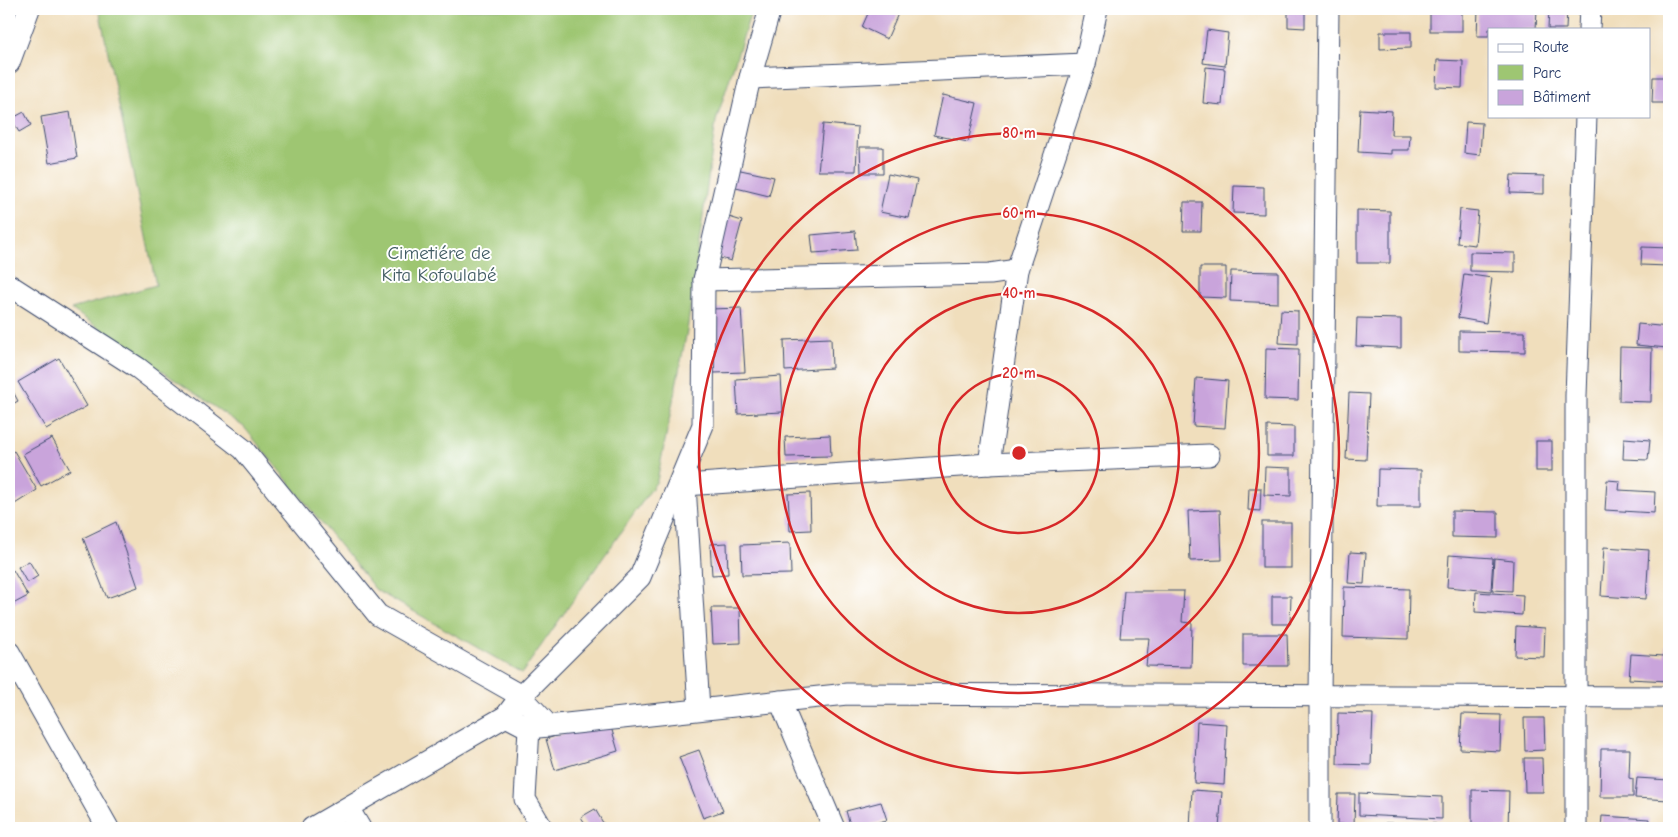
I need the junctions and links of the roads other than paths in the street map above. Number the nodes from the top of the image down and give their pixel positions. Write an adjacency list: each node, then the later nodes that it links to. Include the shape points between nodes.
1 (29, 9): 7 (street)
2 (770, 9): 9 (street)
3 (1097, 9): 8 (street)
4 (1328, 9): 19 (street)
5 (1590, 9): 6 (street)
6 (1589, 28)
7 (9, 62)
8 (1085, 64): 9 (street); 11 (street)
9 (750, 78): 12 (street)
10 (1586, 118): 21 (street, via 1576,396)
11 (1017, 270): 12 (street, via 990,274); 16 (street)
12 (704, 280): 14 (street)
13 (9, 285): 20 (street, via 138,368 243,449 378,615)
14 (702, 425): 17 (street); 20 (street, via 640,577)
15 (1209, 455): 16 (street)
16 (989, 464): 17 (street)
17 (685, 485): 24 (street)
18 (9, 652): 28 (street)
19 (1320, 695): 21 (street); 23 (street, via 847,694); 33 (street)
20 (521, 696): 25 (street); 26 (street)
21 (1576, 696): 22 (street); 34 (street)
22 (1669, 697)
23 (780, 701): 24 (street); 32 (street)
24 (699, 709): 26 (street)
25 (506, 716): 26 (street); 27 (street)
26 (539, 727): 31 (street, via 525,799)
27 (348, 808): 29 (street); 30 (street)
28 (108, 828)
29 (312, 828)
30 (360, 828)
31 (542, 828)
32 (834, 828)
33 (1320, 828)
34 (1576, 828)

